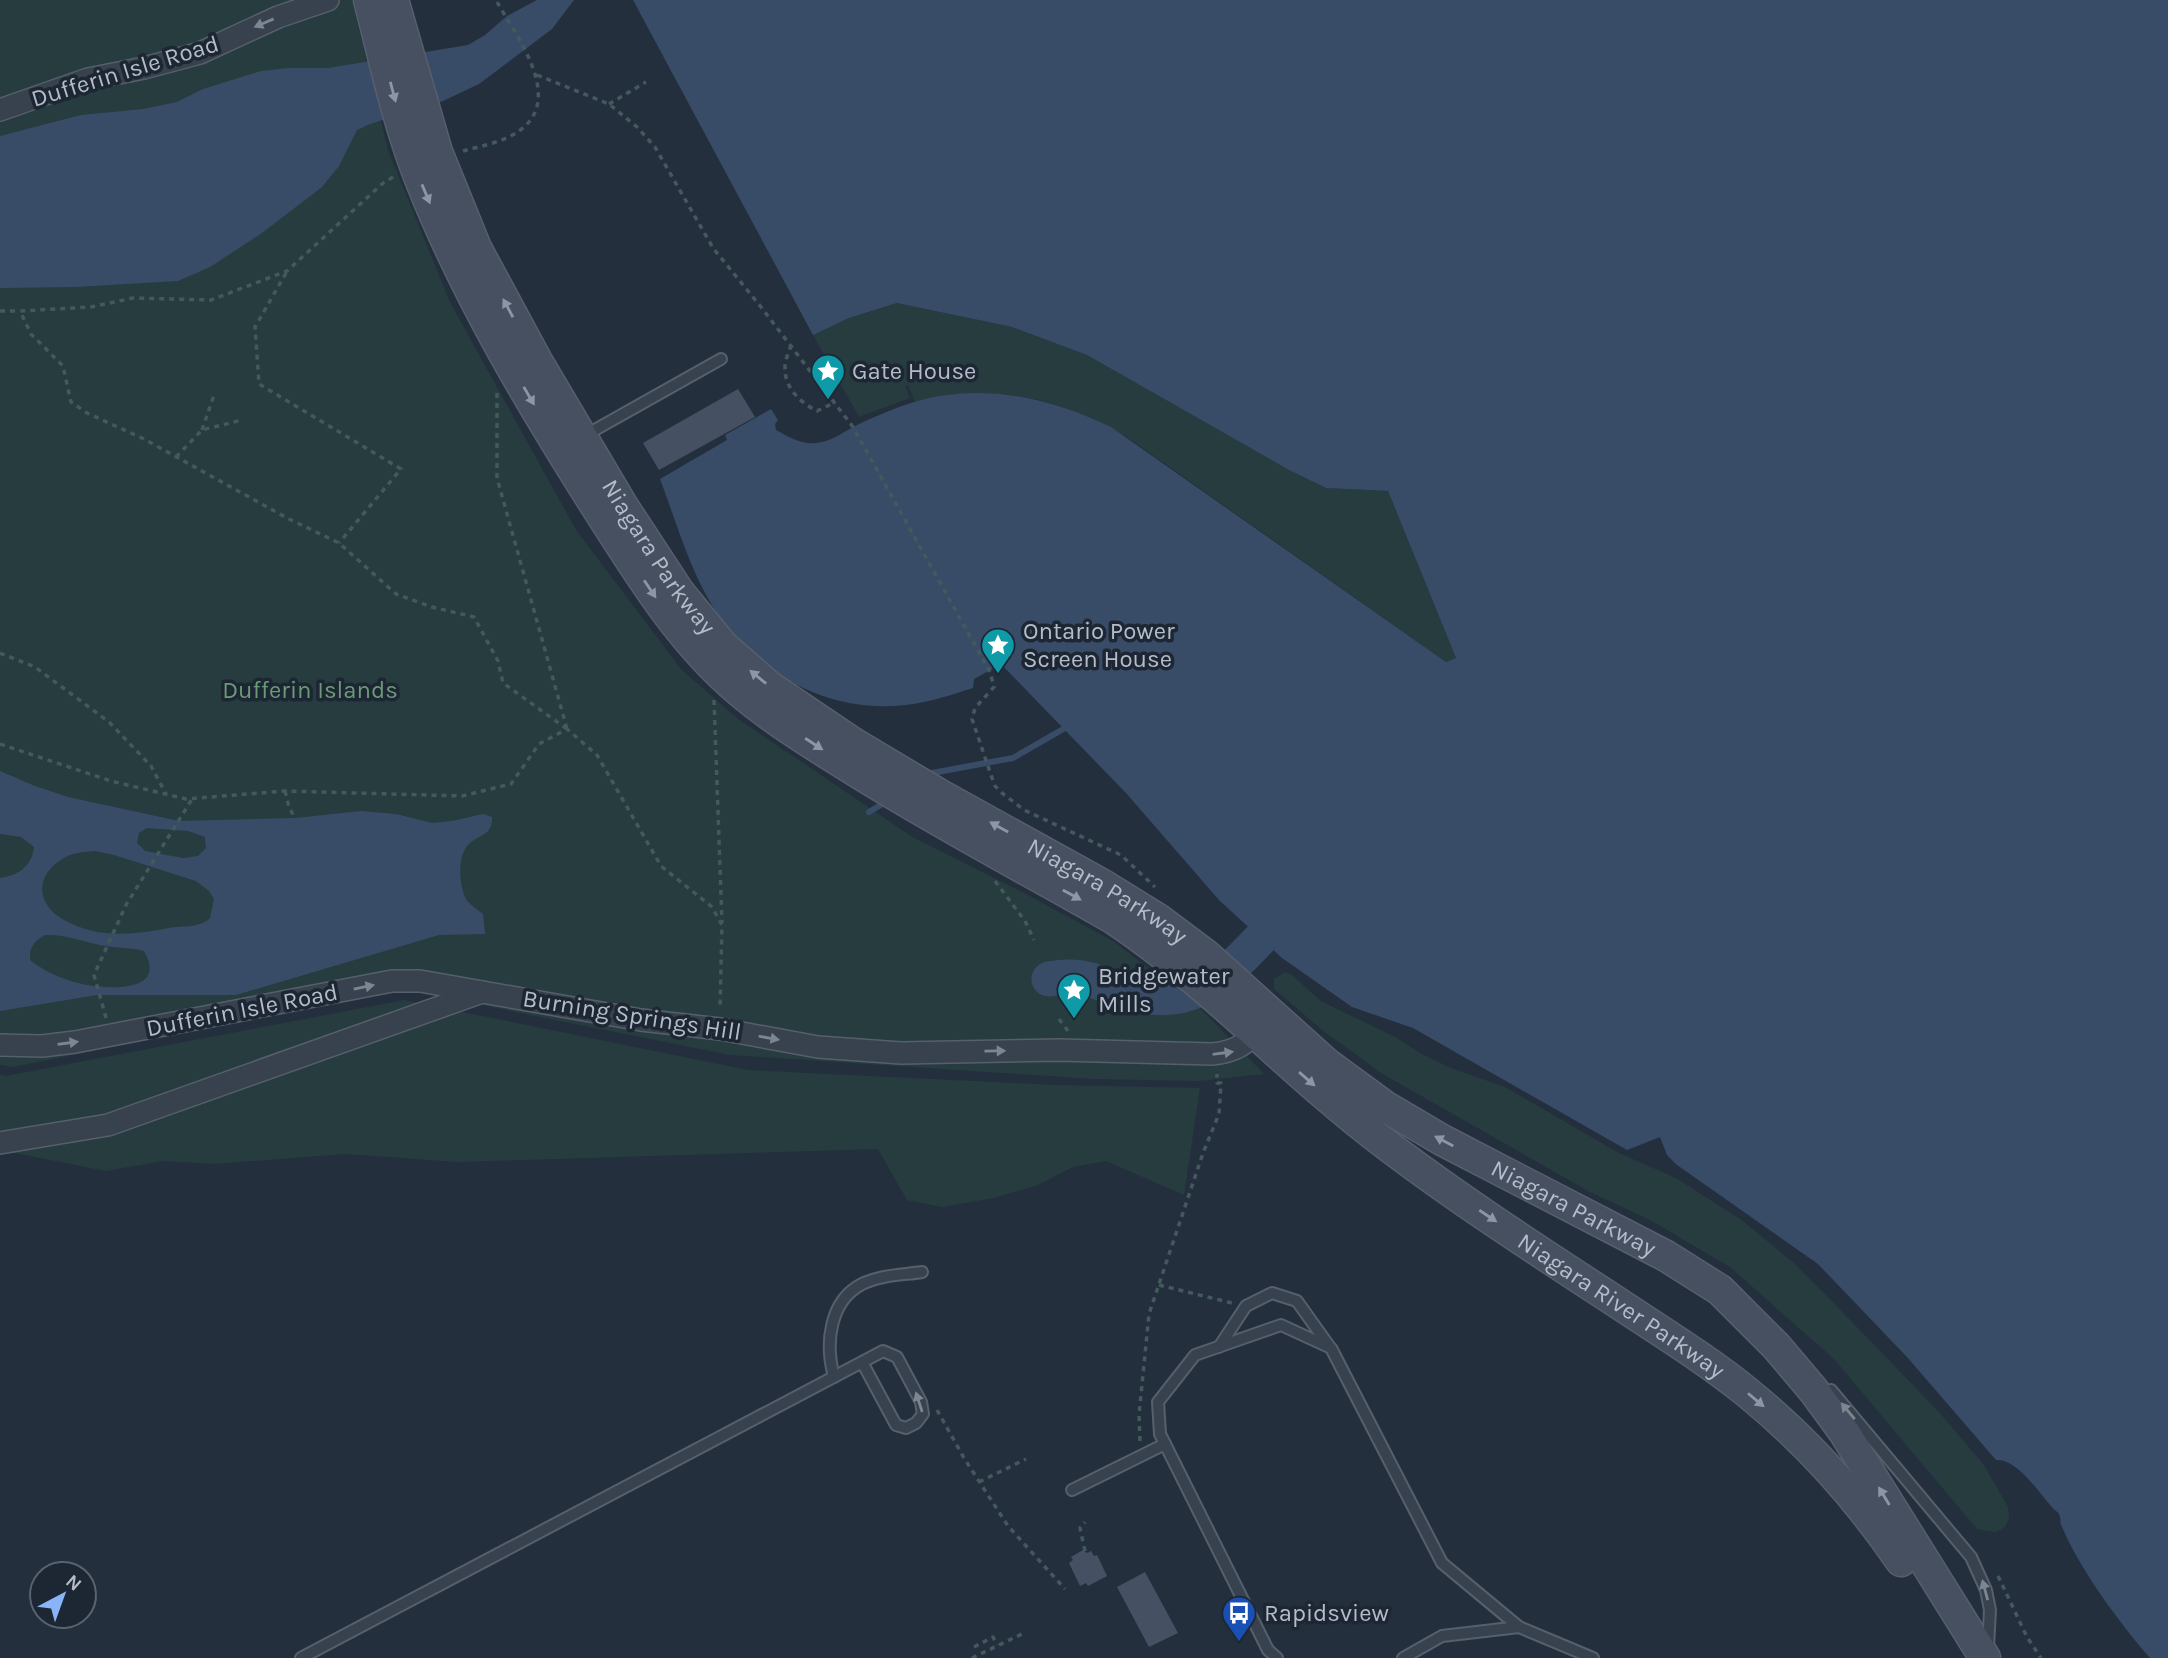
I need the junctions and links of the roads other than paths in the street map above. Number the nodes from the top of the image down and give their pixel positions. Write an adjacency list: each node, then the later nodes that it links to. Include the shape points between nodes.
1 (328, 0): 5 (street, Dufferin Isle Road, one-way to 5, via 200,52 88,79)
2 (369, 0): 4 (main road, Niagara Parkway)
3 (393, 0): 4 (main road, Niagara Parkway)
4 (395, 52): 6 (main road, Niagara Parkway)
5 (0, 110)
6 (415, 126): 8 (main road, Niagara Parkway, one-way to 6, via 476,248); 9 (main road, Niagara Parkway, one-way to 9, via 416,168 503,349 565,457 664,609 697,649 780,723)
7 (721, 359): 8 (lane)
8 (581, 437): 9 (main road, Niagara Parkway, one-way to 8, via 755,676 723,646 679,592)
9 (889, 778): 10 (main road, Niagara Parkway, via 934,805 1103,885)
10 (1175, 946): 12 (main road, Niagara Parkway); 13 (main road, Niagara Parkway)
11 (484, 991): 13 (street, Burning Springs Hill, one-way to 13, via 818,1047 901,1053 1059,1050 1212,1054 1235,1051); 14 (street, Dufferin Isle Road, one-way to 11, via 42,1046 110,1035 392,981); 15 (street, via 108,1125)
12 (1225, 1004): 13 (main road, Niagara River Parkway)
13 (1260, 1015): 17 (main road, Niagara Parkway, one-way to 13, via 1655,1250 1395,1112); 31 (main road, Niagara River Parkway, one-way to 31, via 1386,1145 1692,1352 1772,1414 1824,1463 1871,1518)
14 (0, 1045)
15 (0, 1143)
16 (922, 1272): 22 (lane, via 864,1283 843,1299 830,1331 828,1350)
17 (1720, 1290): 20 (lane, via 1750,1310); 32 (main road, Niagara Parkway, one-way to 17, via 1837,1422 1776,1346)
18 (1218, 1347): 19 (lane, via 1282,1325); 19 (lane, via 1246,1306 1272,1293 1297,1301); 24 (lane, via 1195,1355 1158,1402)
19 (1331, 1348): 26 (lane, via 1442,1563)
20 (1801, 1358)
21 (862, 1362): 21 (lane, one-way to 21, via 896,1425 906,1428 916,1423 922,1414 921,1402 897,1357 883,1351); 22 (lane)
22 (834, 1377): 27 (lane)
23 (1823, 1381): 32 (lane, one-way to 23, via 1990,1610 1975,1563)
24 (1165, 1444): 25 (lane); 28 (lane, via 1268,1650)
25 (1072, 1490)
26 (1519, 1627): 29 (lane, via 1442,1636); 30 (lane)
27 (301, 1658)
28 (1277, 1658)
29 (1403, 1658)
30 (1593, 1658)
31 (1964, 1658)
32 (1987, 1658)

